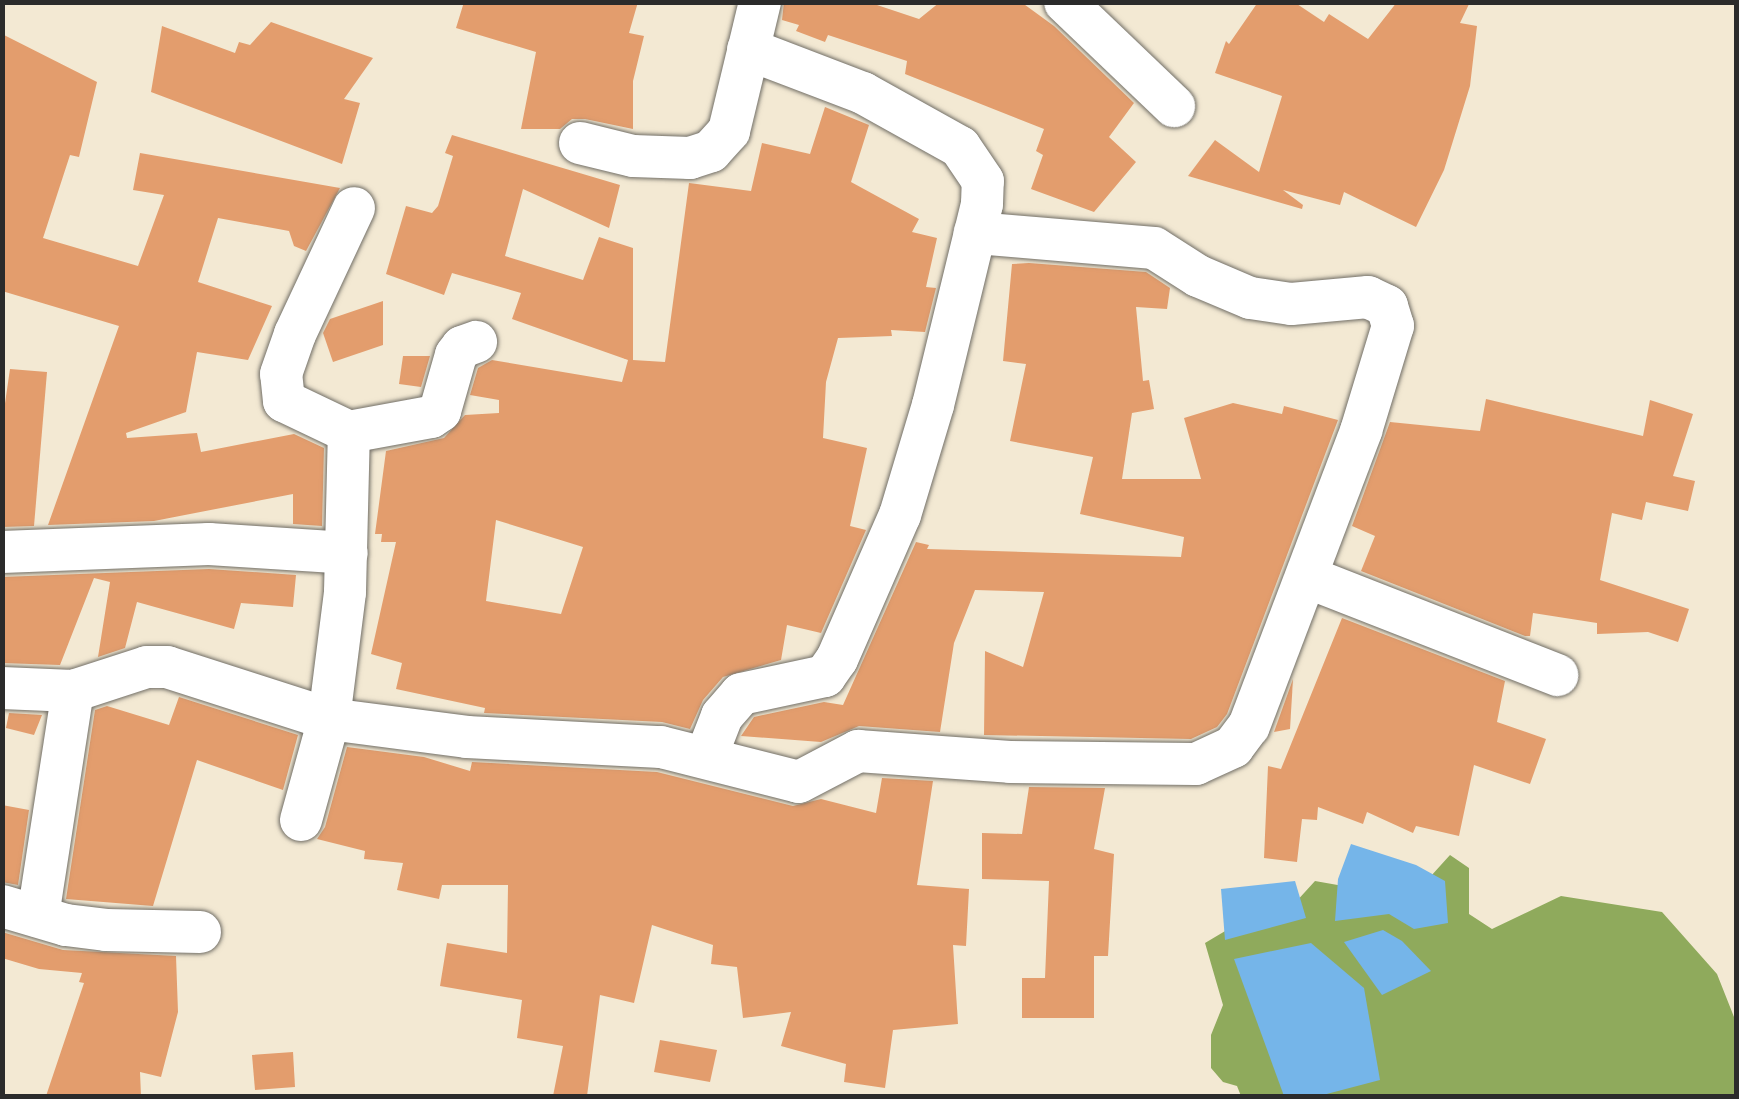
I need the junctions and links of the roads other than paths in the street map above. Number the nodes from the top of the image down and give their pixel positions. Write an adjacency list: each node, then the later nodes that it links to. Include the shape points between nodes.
1 (760, 2): 3 (street)
2 (1065, 2): 4 (street)
3 (748, 49): 5 (street, via 729,132 711,151 663,158); 7 (street, via 863,94 960,147 983,182)
4 (1174, 106)
5 (580, 143)
6 (354, 208): 9 (street, via 281,374 284,401)
7 (975, 233): 12 (street, via 1154,248 1250,298 1291,304 1368,297 1387,306 1392,326); 17 (street, via 900,515 837,659 825,676 741,694 722,716)
8 (476, 342): 9 (street, via 456,355 440,410 420,420)
9 (349, 432): 11 (street)
10 (2, 552): 11 (street, via 209,544)
11 (346, 553): 16 (street)
12 (1307, 577): 13 (street); 17 (street, via 1249,726 1217,758 1196,764 1010,762 858,751 799,782)
13 (1558, 675)
14 (2, 688): 15 (street)
15 (73, 691): 16 (street, via 147,666 167,666); 19 (street)
16 (329, 719): 17 (street, via 483,738 661,747); 18 (street)
17 (706, 757)
18 (301, 820)
19 (20, 911): 20 (street, via 106,930)
20 (200, 932)

